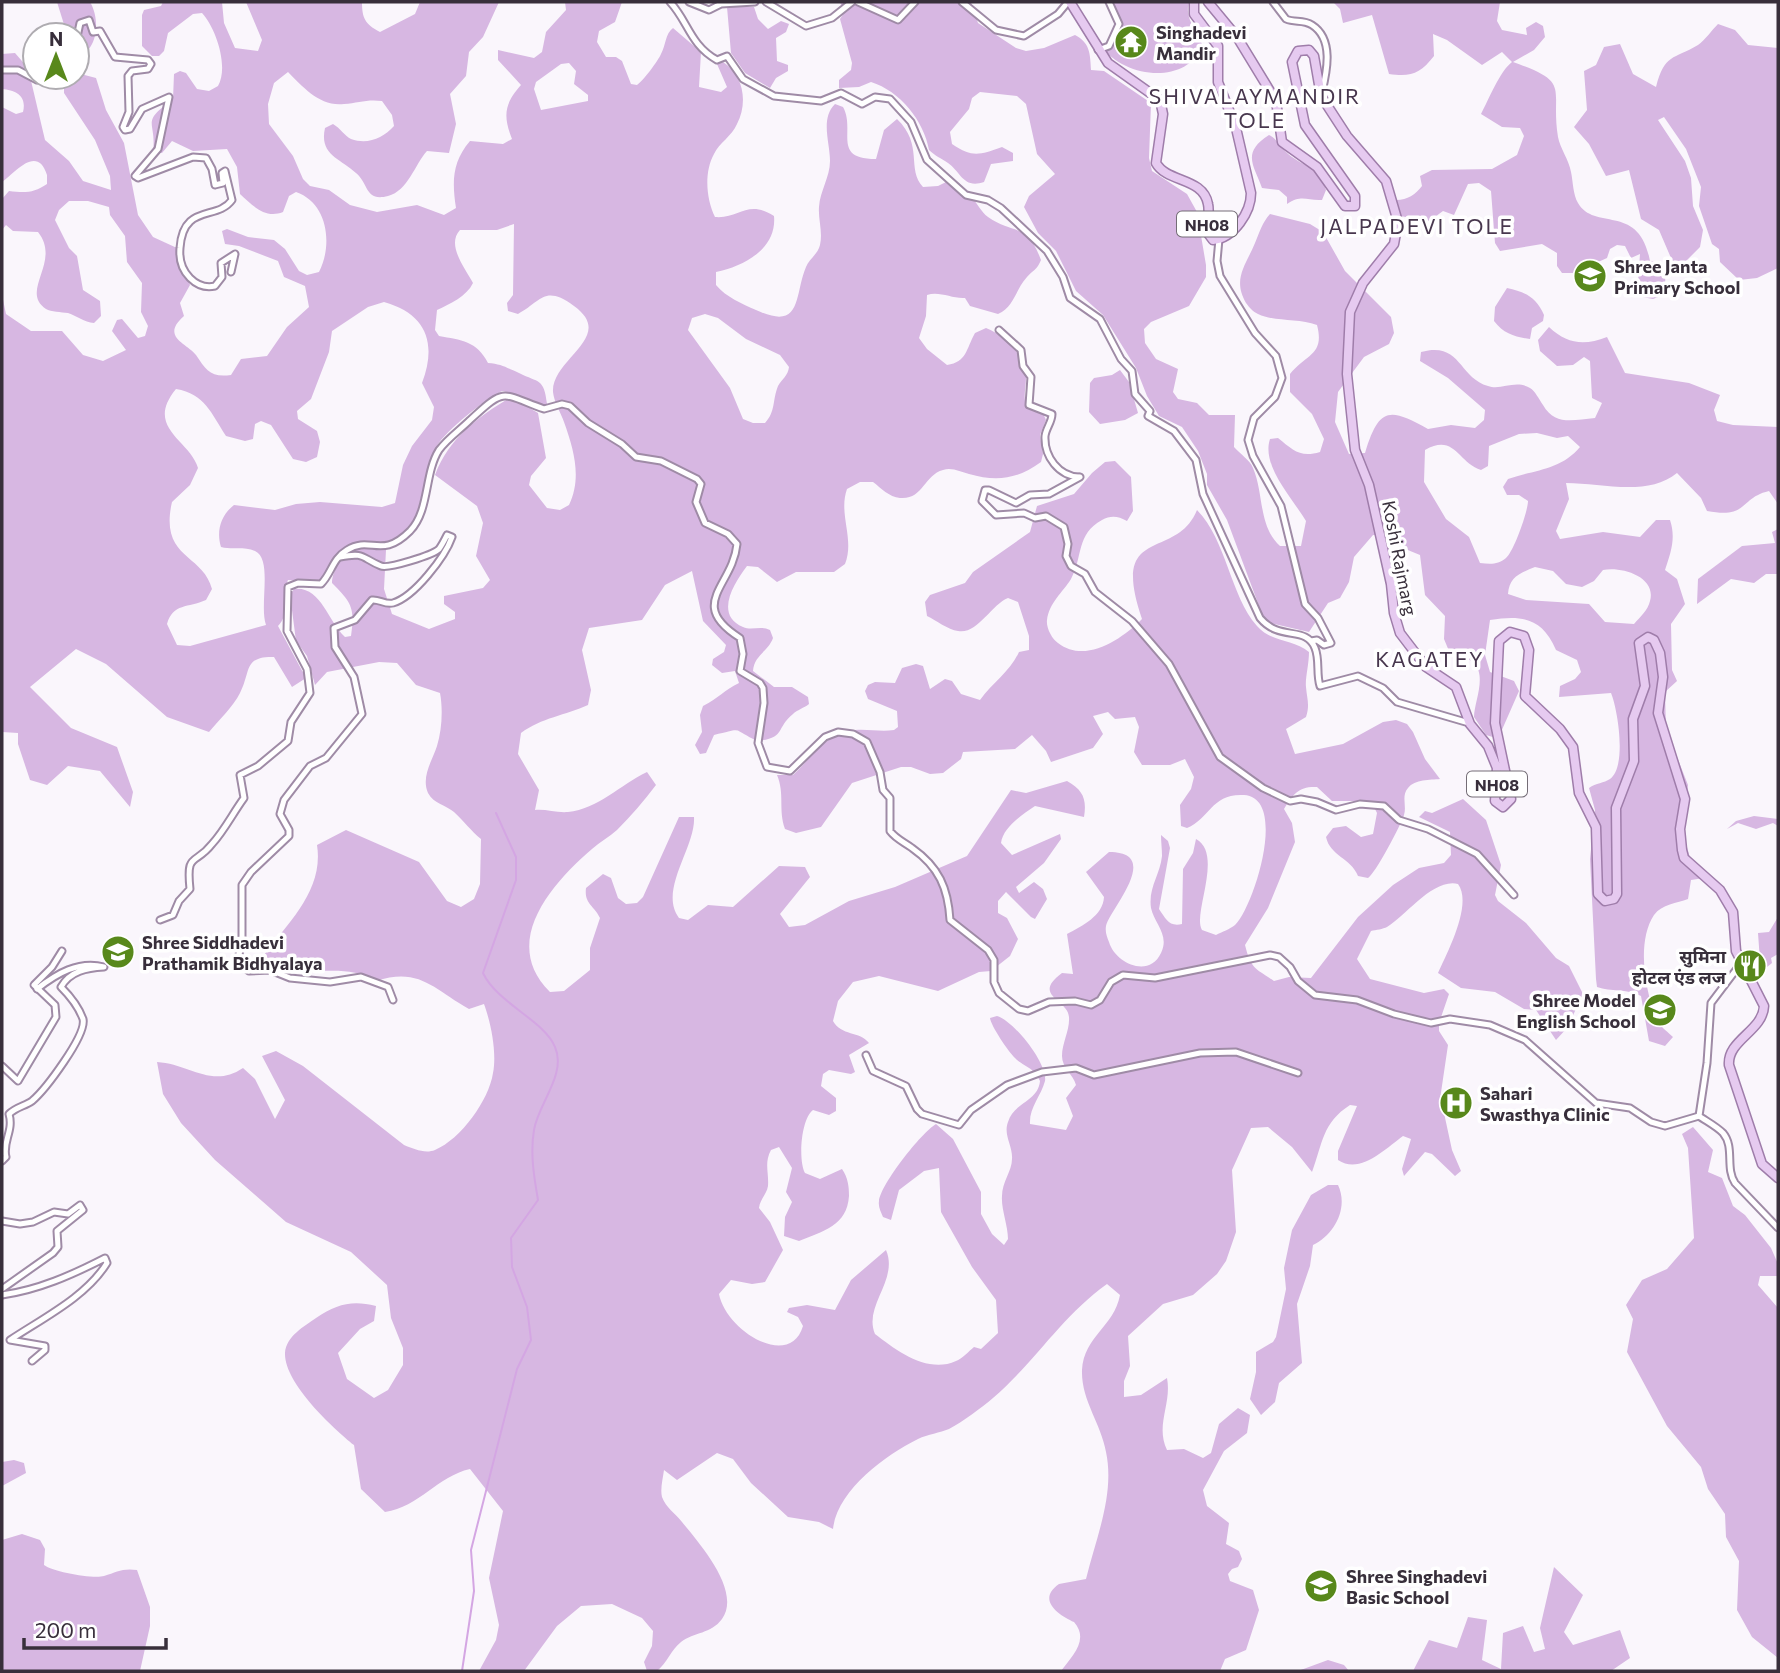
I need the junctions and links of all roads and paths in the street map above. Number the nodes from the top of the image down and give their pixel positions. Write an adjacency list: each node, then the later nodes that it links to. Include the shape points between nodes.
1 (670, 2): 23 (street, via 690,36 711,57 727,56 743,79 774,96 821,101 841,93 862,104 875,97 890,99 911,121 927,160 966,195 1001,208 1041,245 1060,270 1070,298 1100,319 1132,371 1135,394 1150,411 1148,416 1174,431 1196,460 1203,494 1260,618 1274,632)
2 (689, 2): 3 (street, via 709,10 721,4)
3 (755, 2)
4 (766, 2): 5 (street, via 806,26 832,18)
5 (852, 2)
6 (858, 2): 7 (street, via 898,20)
7 (915, 2)
8 (961, 2): 9 (street, via 996,30 1024,36)
9 (1069, 2): 15 (main road, NH08)
10 (1109, 2): 15 (street, via 1119,24 1109,46)
11 (1194, 2): 19 (main road, NH08, via 1194,14 1218,46 1218,82 1236,128 1251,193 1251,204 1241,220)
12 (1208, 2): 18 (main road, Koshi Rajmarg / NH08, via 1237,37 1276,101 1282,142 1317,167 1345,206 1351,207 1355,196 1305,125 1292,65 1298,51 1312,52)
13 (1273, 2): 18 (street, via 1286,19 1312,25 1322,35 1328,53)
14 (91, 26): 20 (street, via 115,57 151,64 128,76 125,130 142,109 169,97 158,149 135,176 192,157 210,162 215,185 223,183 225,171 232,200 192,220 182,235 180,255 184,271 201,285 215,286 222,277 221,263 235,254)
15 (1098, 50): 19 (main road, NH08, via 1108,63 1160,100 1163,114 1156,163 1203,193 1209,205 1207,232 1213,240)
16 (2, 70): 17 (street)
17 (21, 72)
18 (1321, 96): 24 (main road, Koshi Rajmarg / NH08, via 1347,136 1386,181 1398,222 1394,244 1363,283 1350,312 1347,374 1355,450 1369,485 1400,633 1426,667 1456,687)
19 (1219, 239): 23 (street, via 1220,276 1255,333 1276,356 1282,378 1275,397 1254,418 1248,440 1281,506 1305,604 1331,643)
20 (231, 272)
21 (999, 330): 25 (street, via 1021,350 1023,366 1031,377 1029,405 1052,414 1045,435 1049,457 1066,475 1080,477 1049,494 1030,495 1016,503 985,490 984,505 996,515 1046,516 1064,527 1071,566 1085,574 1095,592 1132,621 1169,664 1220,757 1262,788 1290,801 1309,800 1336,810 1360,804 1384,806 1399,820 1477,854)
22 (337, 557): 26 (street, via 321,583 288,587 287,631 307,669 310,693 291,722 288,741 240,775 244,798 211,847 195,856 188,870 190,889 173,915); 30 (street, via 367,556 388,567 425,557 438,549 446,536 452,537 424,580 396,602 372,600 355,620 334,628 335,647 354,677 362,714 326,758 310,766 284,800 281,814 289,836 242,886 239,956 249,971 270,970 290,978 326,982 361,977 388,987); 34 (street, via 355,545 392,546 410,531 439,451 494,399 510,394 544,409 570,406 636,457 661,461 701,484 696,502 705,523 737,544 733,563 714,599 714,611 718,622 740,638 740,671 763,688 758,743 767,766 790,771 825,737 838,732 867,742 890,798 890,831 940,874 948,894 950,920 988,950 999,993 1019,1009 1028,1011 1049,1002 1091,1005 1123,975 1155,978 1270,955 1279,957 1315,995 1357,1000 1431,1023 1450,1018 1490,1025 1525,1040 1596,1103 1630,1108 1665,1126)
23 (1311, 640): 24 (street, via 1320,686 1358,676 1383,688 1397,702)
24 (1470, 723): 28 (main road, Koshi Rajmarg / NH08, via 1494,756 1498,778 1495,801 1506,806 1510,789 1495,723 1497,654 1502,636 1521,634 1529,650 1525,696 1573,747 1579,793 1595,827 1598,894 1610,901 1617,894 1617,802 1634,761 1634,713 1645,686 1640,639 1654,640 1663,677 1658,713 1685,799 1680,829 1684,858 1720,890 1733,912 1736,951)
25 (1514, 895)
26 (160, 920)
27 (62, 951): 29 (street, via 52,967 37,978)
28 (1742, 962): 34 (street, via 1711,1003); 36 (main road, NH08, via 1764,1011 1731,1051 1729,1065 1764,1169)
29 (37, 989): 32 (street, via 55,1005 56,1017 18,1081); 35 (street, via 82,965 104,967 79,971 61,987 83,1019 83,1030 30,1102 9,1114 12,1129)
30 (393, 1000)
31 (866, 1055): 33 (street, via 873,1071 906,1086 922,1114 959,1125 971,1110 1007,1085 1042,1072 1076,1068 1094,1075 1200,1053 1236,1052)
32 (2, 1066)
33 (1298, 1073)
34 (1699, 1115): 38 (street, via 1727,1141 1730,1176)
35 (2, 1161)
36 (1778, 1178)
37 (2, 1221): 39 (street, via 33,1222 54,1212 68,1214 80,1205 83,1210 57,1231 58,1247 53,1253)
38 (1778, 1228)
39 (2, 1289)
40 (2, 1295): 41 (street, via 16,1295 105,1258 101,1272 71,1299 10,1340 45,1346)
41 (32, 1362)

